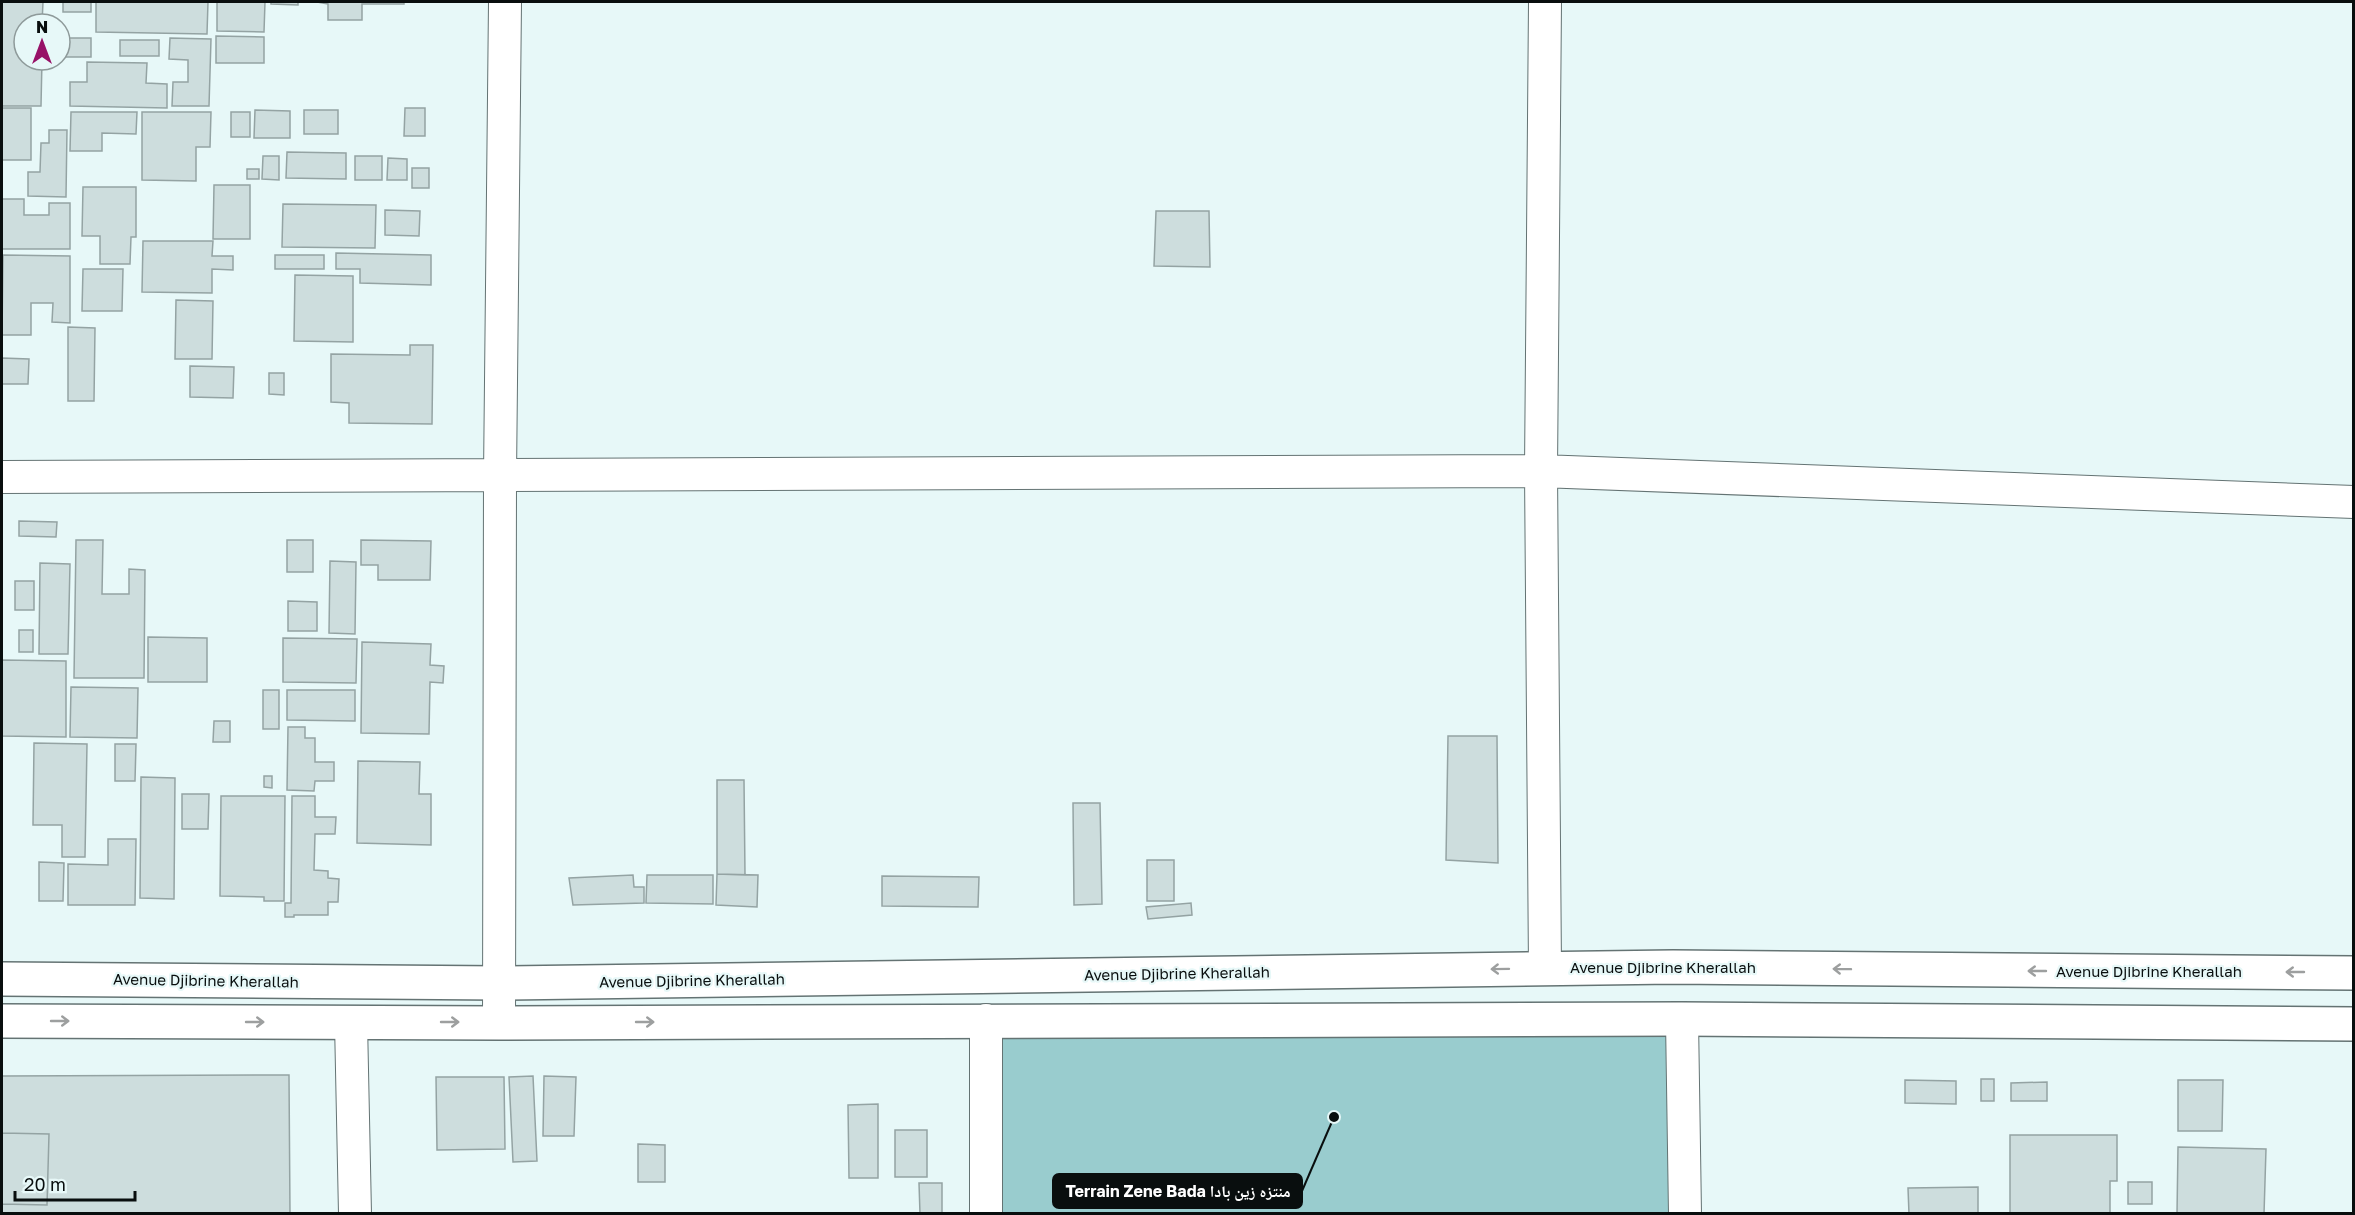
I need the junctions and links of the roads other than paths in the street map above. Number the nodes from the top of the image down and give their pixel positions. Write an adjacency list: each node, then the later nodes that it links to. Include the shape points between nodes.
1 (505, 2): 4 (street)
2 (1545, 2): 3 (street)
3 (1541, 471): 4 (street); 6 (street); 7 (street)
4 (500, 476): 5 (street); 10 (street)
5 (2, 477)
6 (2354, 502)
7 (1545, 969): 8 (street, Avenue Djibrine Kherallah, one-way to 7); 10 (street, Avenue Djibrine Kherallah, one-way to 10)
8 (2354, 973)
9 (2, 979): 10 (street, Avenue Djibrine Kherallah)
10 (500, 983): 15 (street)
11 (1682, 1019): 12 (street); 16 (street); 19 (street)
12 (986, 1020): 15 (street, one-way to 12); 18 (street)
13 (2, 1021): 14 (street, one-way to 14)
14 (351, 1022): 15 (street, one-way to 15); 17 (street)
15 (499, 1023)
16 (2354, 1024)
17 (354, 1214)
18 (986, 1214)
19 (1685, 1214)

